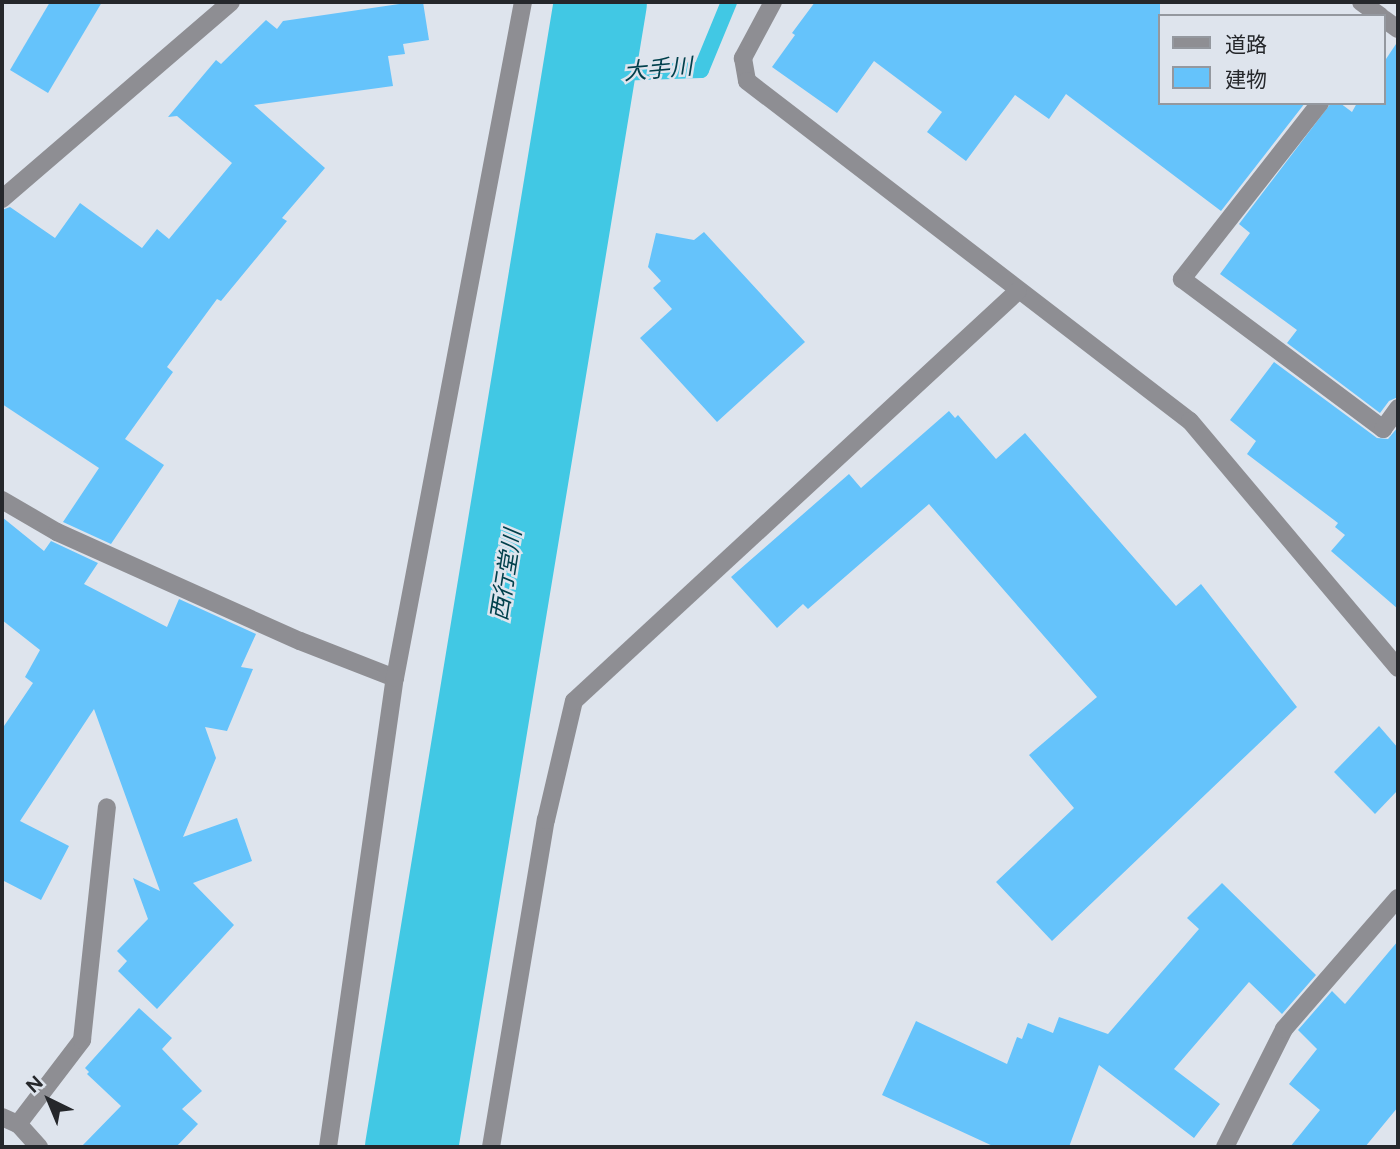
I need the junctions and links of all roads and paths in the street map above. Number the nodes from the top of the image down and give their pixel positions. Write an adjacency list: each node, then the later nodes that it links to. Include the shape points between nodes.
1 (231, 2): 7 (street)
2 (523, 2): 12 (street)
3 (773, 2): 8 (street, via 743,58 747,82)
4 (1361, 2): 5 (street)
5 (1377, 14)
6 (1318, 105): 9 (street, via 1182,279 1383,429)
7 (2, 199)
8 (1018, 291): 11 (street, via 1190,421); 18 (street, via 574,701 546,820)
9 (1398, 408)
10 (2, 500): 12 (street, via 57,532 300,641)
11 (1398, 668)
12 (396, 678): 17 (street)
13 (107, 807): 15 (street, via 82,1040)
14 (1398, 898): 19 (street, via 1284,1029)
15 (10, 1121): 16 (street)
16 (39, 1147)
17 (328, 1147)
18 (491, 1147)
19 (1225, 1147)

